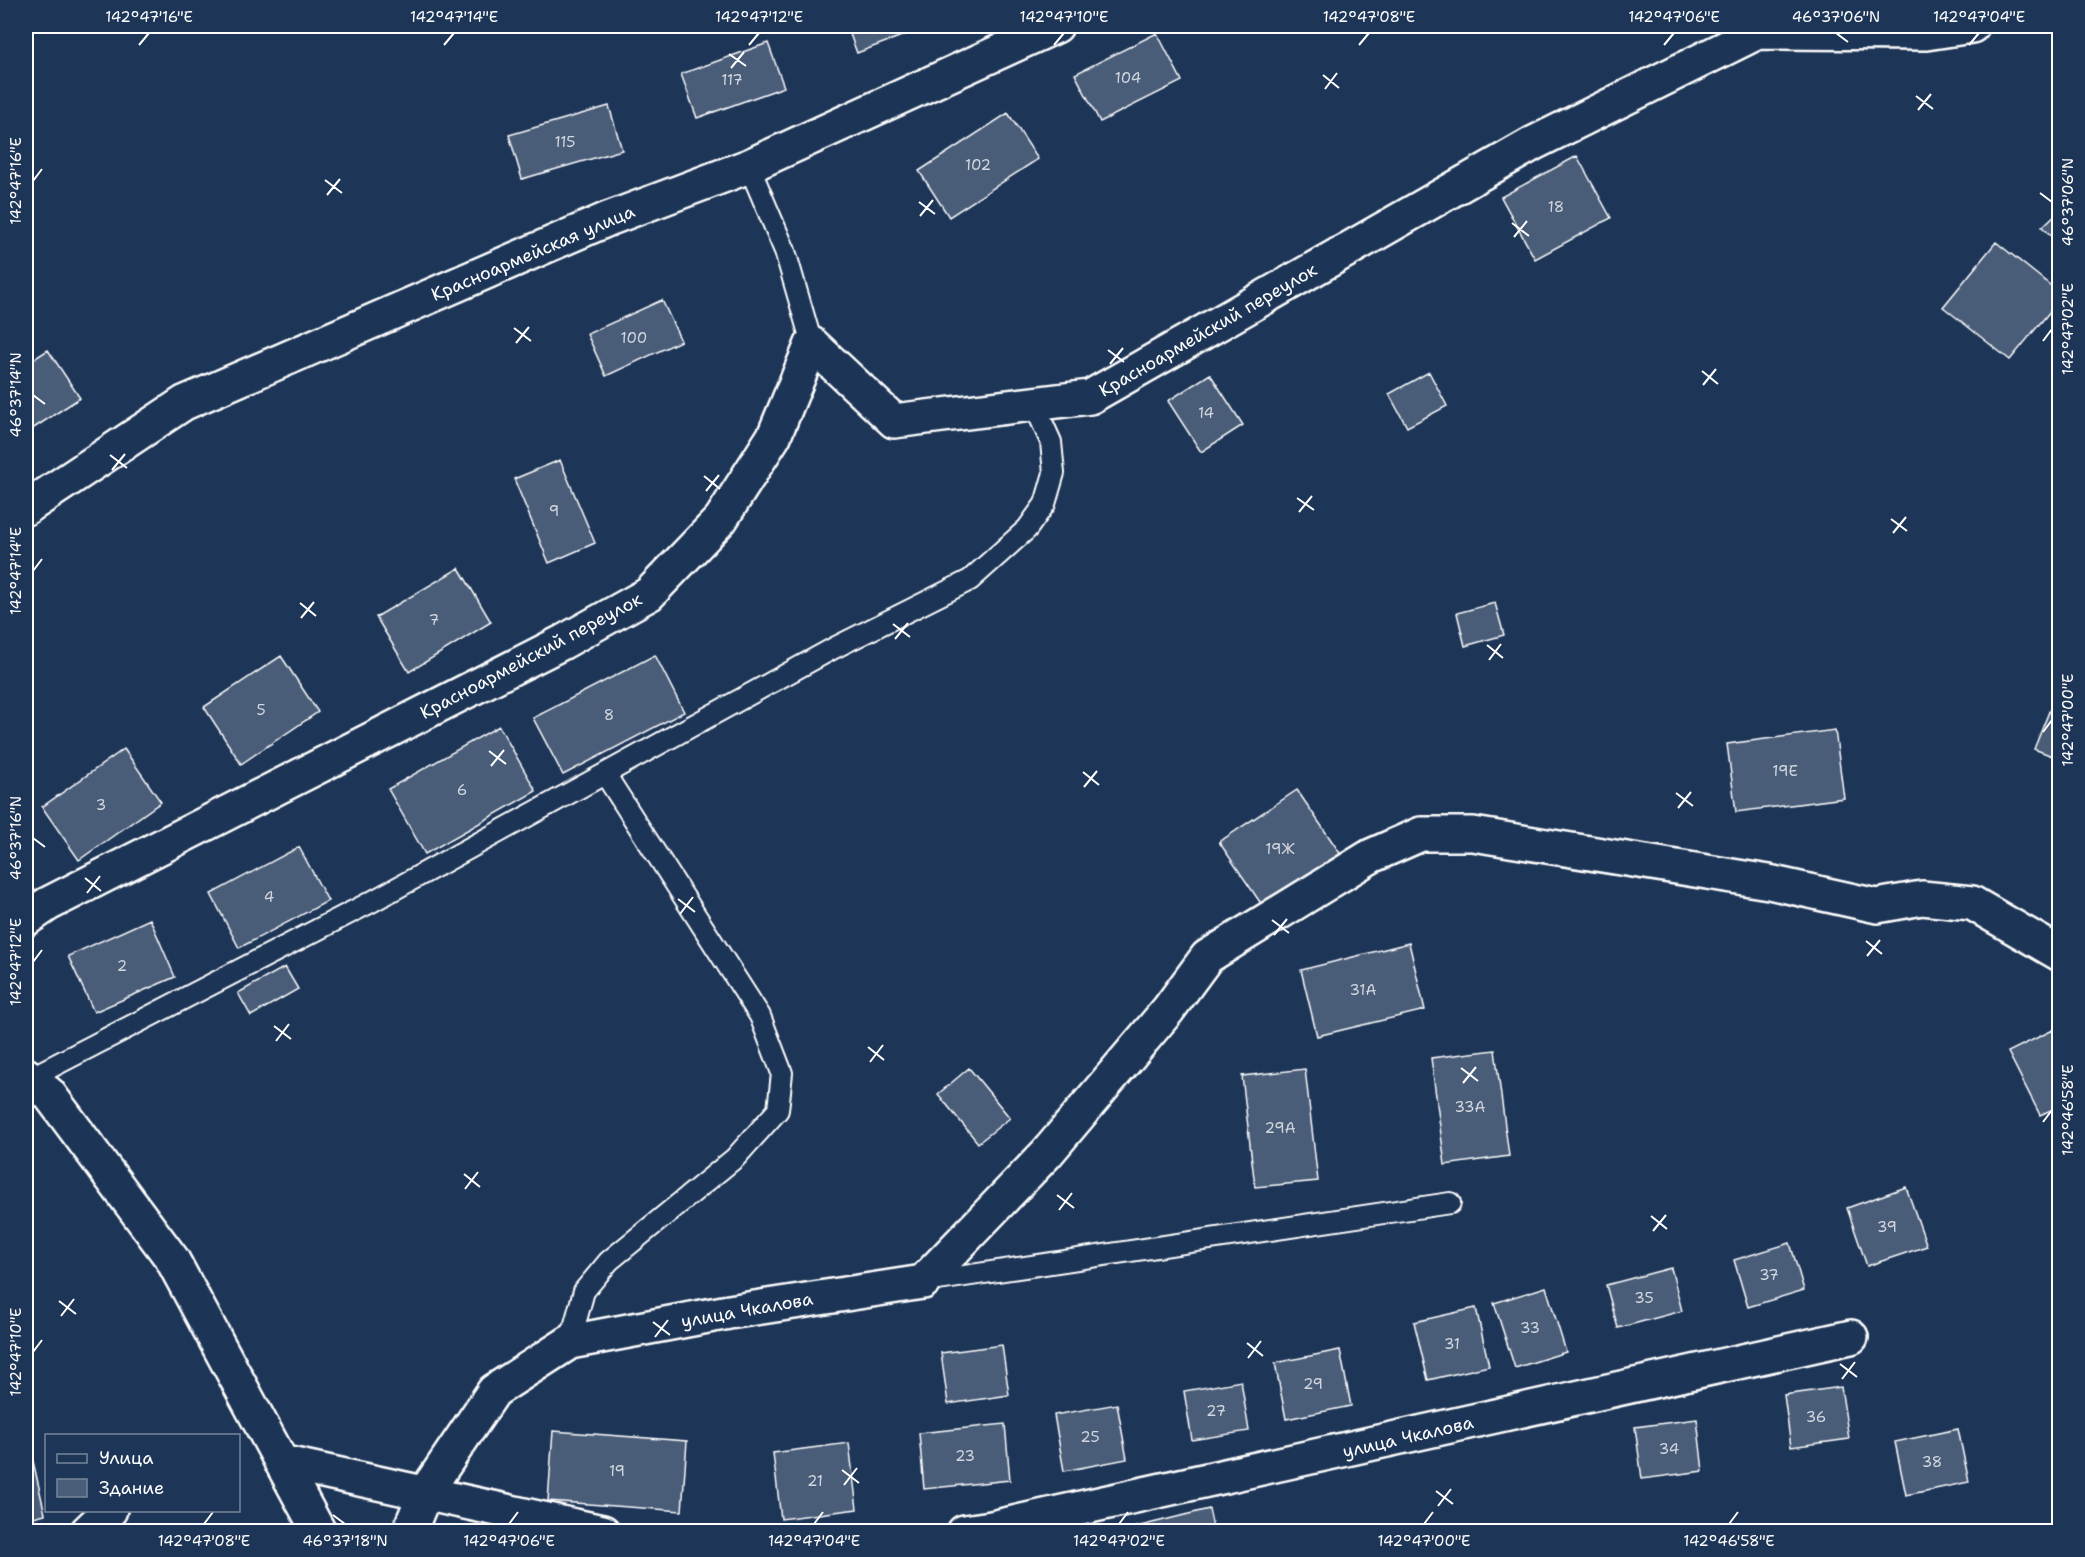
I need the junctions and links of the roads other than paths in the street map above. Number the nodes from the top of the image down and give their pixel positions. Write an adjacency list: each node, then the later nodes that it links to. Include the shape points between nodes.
1 (1056, 26): 4 (street, Красноармейская улица)
2 (1972, 26): 3 (street, Красноармейский переулок, via 1926,33)
3 (1831, 29): 6 (street, Красноармейский переулок, via 1758,32 1534,143 1090,397)
4 (748, 166): 5 (lane, via 785,251); 7 (street, Красноармейская улица, via 608,219 184,403)
5 (812, 344): 6 (street, Красноармейский переулок, via 894,422); 9 (street, Красноармейский переулок, via 774,436 721,519 649,594 563,642 48,904)
6 (1034, 404): 8 (lane, via 1051,442 1053,473 1045,504 1027,529 970,580 834,648)
7 (26, 508)
8 (605, 774): 11 (lane, via 373,901); 15 (lane, via 760,1016 782,1073 778,1110 742,1150 609,1261 584,1291)
9 (26, 919)
10 (2060, 954): 13 (street, via 1972,903 1922,898 1877,906 1769,882 1473,834 1421,834 1371,856 1207,957 1168,1010 1047,1153)
11 (28, 1077): 16 (street, via 50,1094 172,1259)
12 (1450, 1203): 13 (lane)
13 (922, 1282): 15 (street, улица Чкалова)
14 (1851, 1337): 24 (street, улица Чкалова, via 1397,1440)
15 (570, 1342): 18 (street, улица Чкалова, via 494,1391)
16 (250, 1431): 17 (street)
17 (281, 1462): 18 (street); 21 (street)
18 (425, 1493): 22 (street, улица Чкалова); 23 (street)
19 (108, 1512): 20 (street)
20 (87, 1532)
21 (319, 1532)
22 (409, 1532)
23 (603, 1532)
24 (964, 1532)

